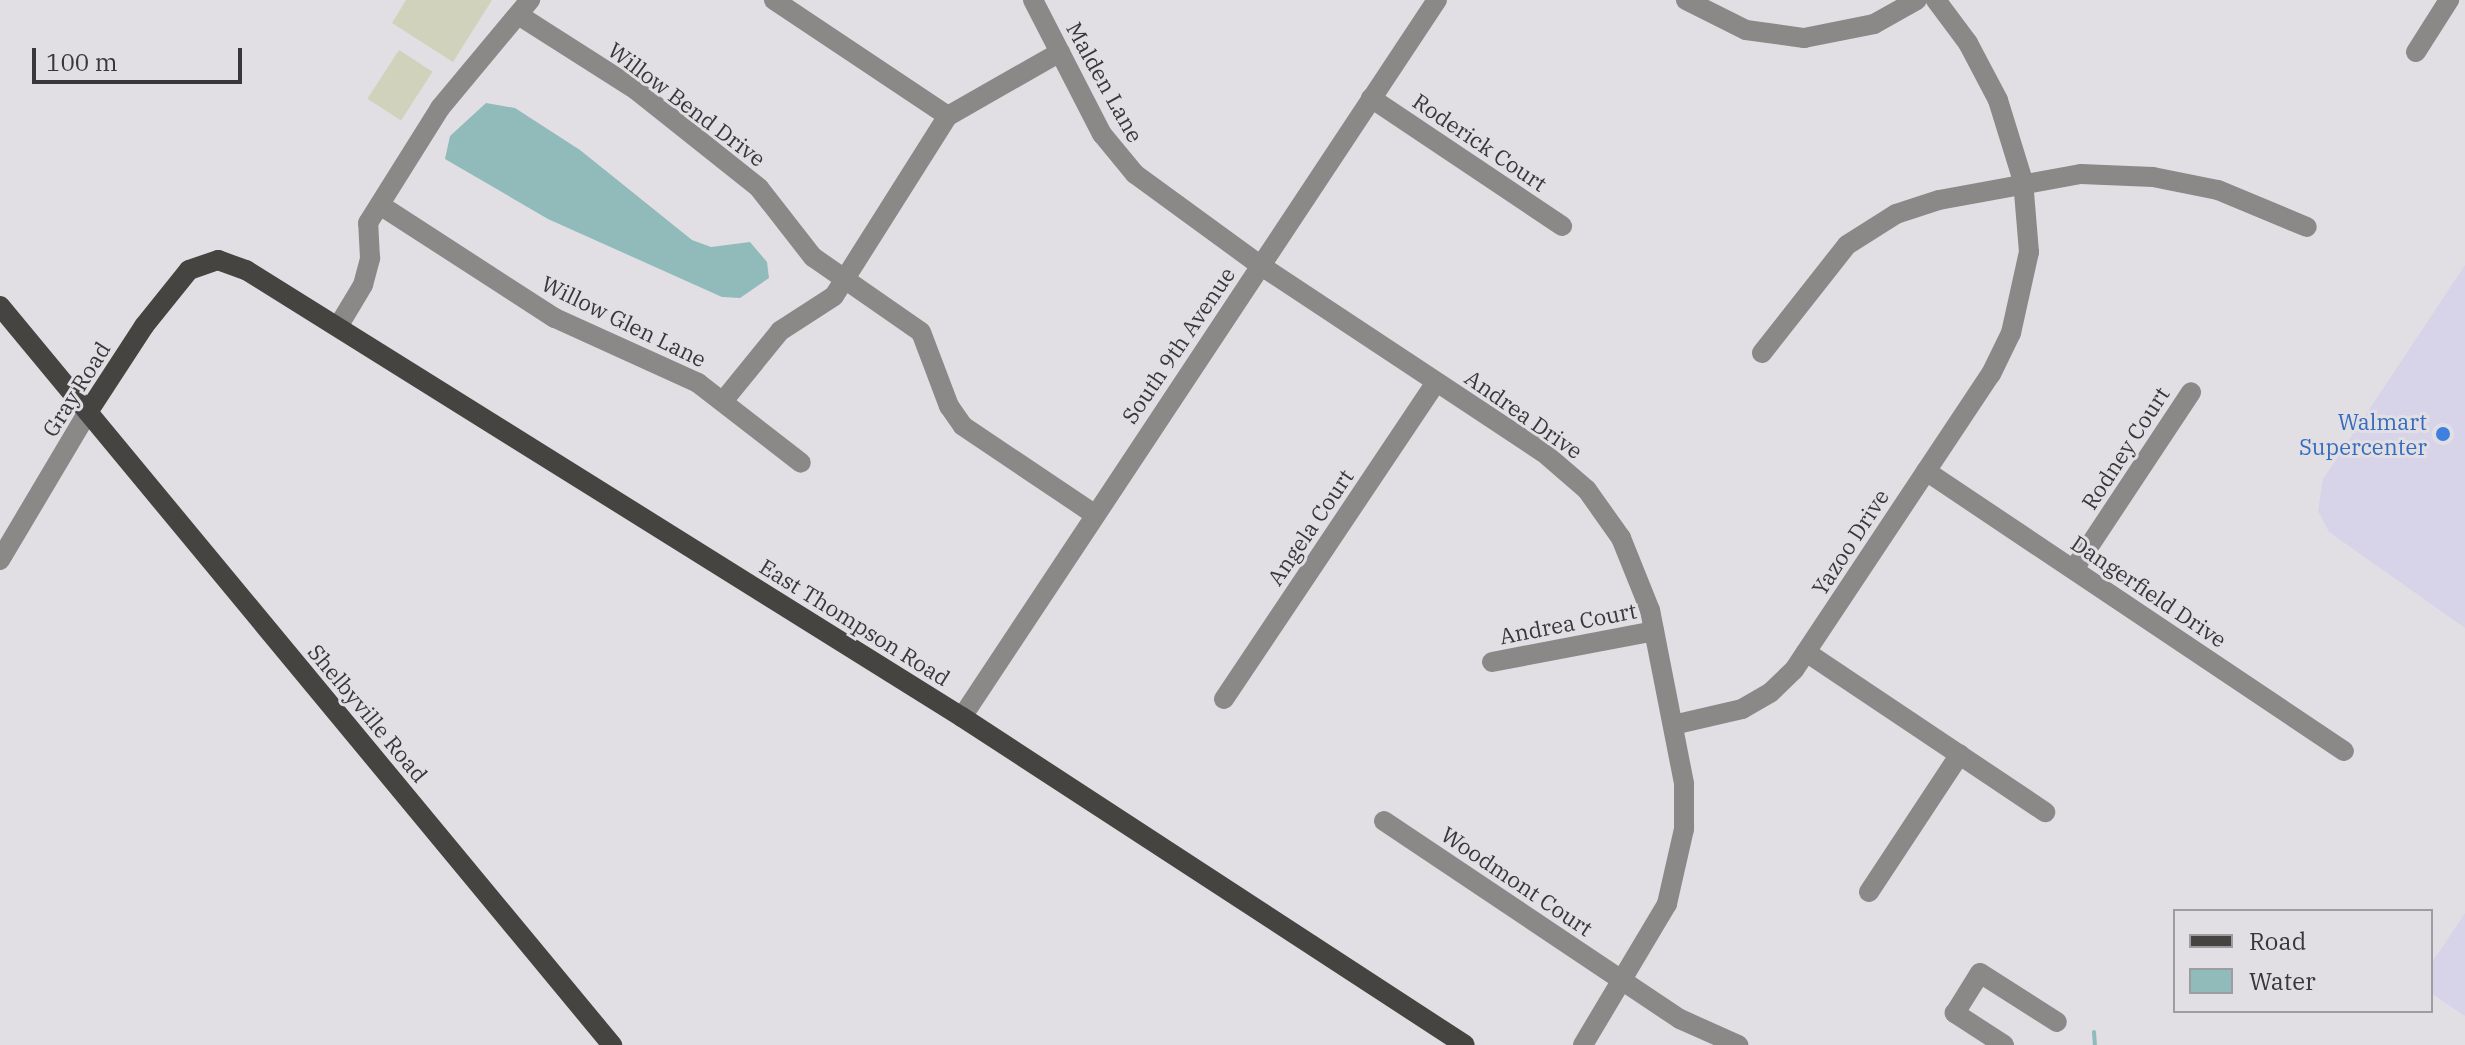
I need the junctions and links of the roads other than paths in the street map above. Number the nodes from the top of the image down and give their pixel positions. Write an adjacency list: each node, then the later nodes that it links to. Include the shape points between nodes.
1 (774, 0): 12 (street)
2 (1033, 0): 9 (street, Malden Lane)
3 (1437, 0): 11 (street, South 9th Avenue)
4 (1686, 0): 5 (street, via 1746,30 1804,38 1862,28)
5 (1917, 0)
6 (1936, 0): 13 (street, Yazoo Drive, via 1968,43 1998,100)
7 (2449, 0): 10 (street)
8 (525, 8): 14 (street, via 440,108); 19 (street, Willow Bend Drive, via 759,188 798,243)
9 (1060, 52): 12 (street); 18 (street, Malden Lane, via 1122,161 1166,200)
10 (2416, 52)
11 (1371, 98): 15 (street, Roderick Court); 18 (street, South 9th Avenue)
12 (948, 116): 19 (street)
13 (2023, 181): 16 (street, via 2081,174 2153,177 2230,194); 22 (street, via 1896,214 1857,237 1828,264); 28 (street, Yazoo Drive, via 2029,252 2020,309 1991,374)
14 (380, 205): 21 (street, via 368,223 370,258 363,285); 25 (street, Willow Glen Lane, via 555,318 687,376)
15 (1562, 226)
16 (2307, 227)
17 (210, 261): 21 (main road, East Thompson Road, via 246,270); 26 (main road, Gray Road, via 179,280)
18 (1260, 265): 23 (street, Andrea Drive); 29 (street, South 9th Avenue)
19 (845, 279): 25 (street, via 829,301 780,331); 29 (street, Willow Bend Drive, via 921,332 949,406 963,426)
20 (0, 306): 26 (main road)
21 (339, 325): 36 (main road, East Thompson Road)
22 (1762, 353)
23 (1436, 382): 32 (street, Andrea Drive, via 1543,452 1595,500 1635,567); 35 (street, Angela Court)
24 (2191, 392): 31 (street, Rodney Court)
25 (724, 400): 27 (street, Willow Glen Lane)
26 (88, 412): 30 (street, Gray Road); 45 (main road, Shelbyville Road)
27 (801, 463)
28 (1926, 471): 31 (street, Dangerfield Drive); 33 (street, Yazoo Drive)
29 (1094, 514): 36 (street, South 9th Avenue)
30 (0, 560)
31 (2074, 569): 38 (street, Dangerfield Drive)
32 (1654, 631): 34 (street, Andrea Court); 37 (street, Andrea Drive)
33 (1806, 652): 37 (street, Yazoo Drive, via 1785,680 1754,703); 39 (street)
34 (1492, 662)
35 (1224, 699)
36 (962, 717): 46 (main road, East Thompson Road)
37 (1673, 725): 43 (street, via 1684,784 1681,854 1667,904)
38 (2344, 751)
39 (1960, 754): 40 (street); 42 (street)
40 (2045, 812)
41 (1384, 821): 43 (street, Woodmont Court)
42 (1869, 892)
43 (1624, 981): 47 (street); 48 (street, Woodmont Court, via 1680,1019)
44 (2057, 1022): 49 (street, via 1980,973 1955,1013)
45 (612, 1045)
46 (1465, 1045)
47 (1583, 1045)
48 (1738, 1045)
49 (2004, 1045)

